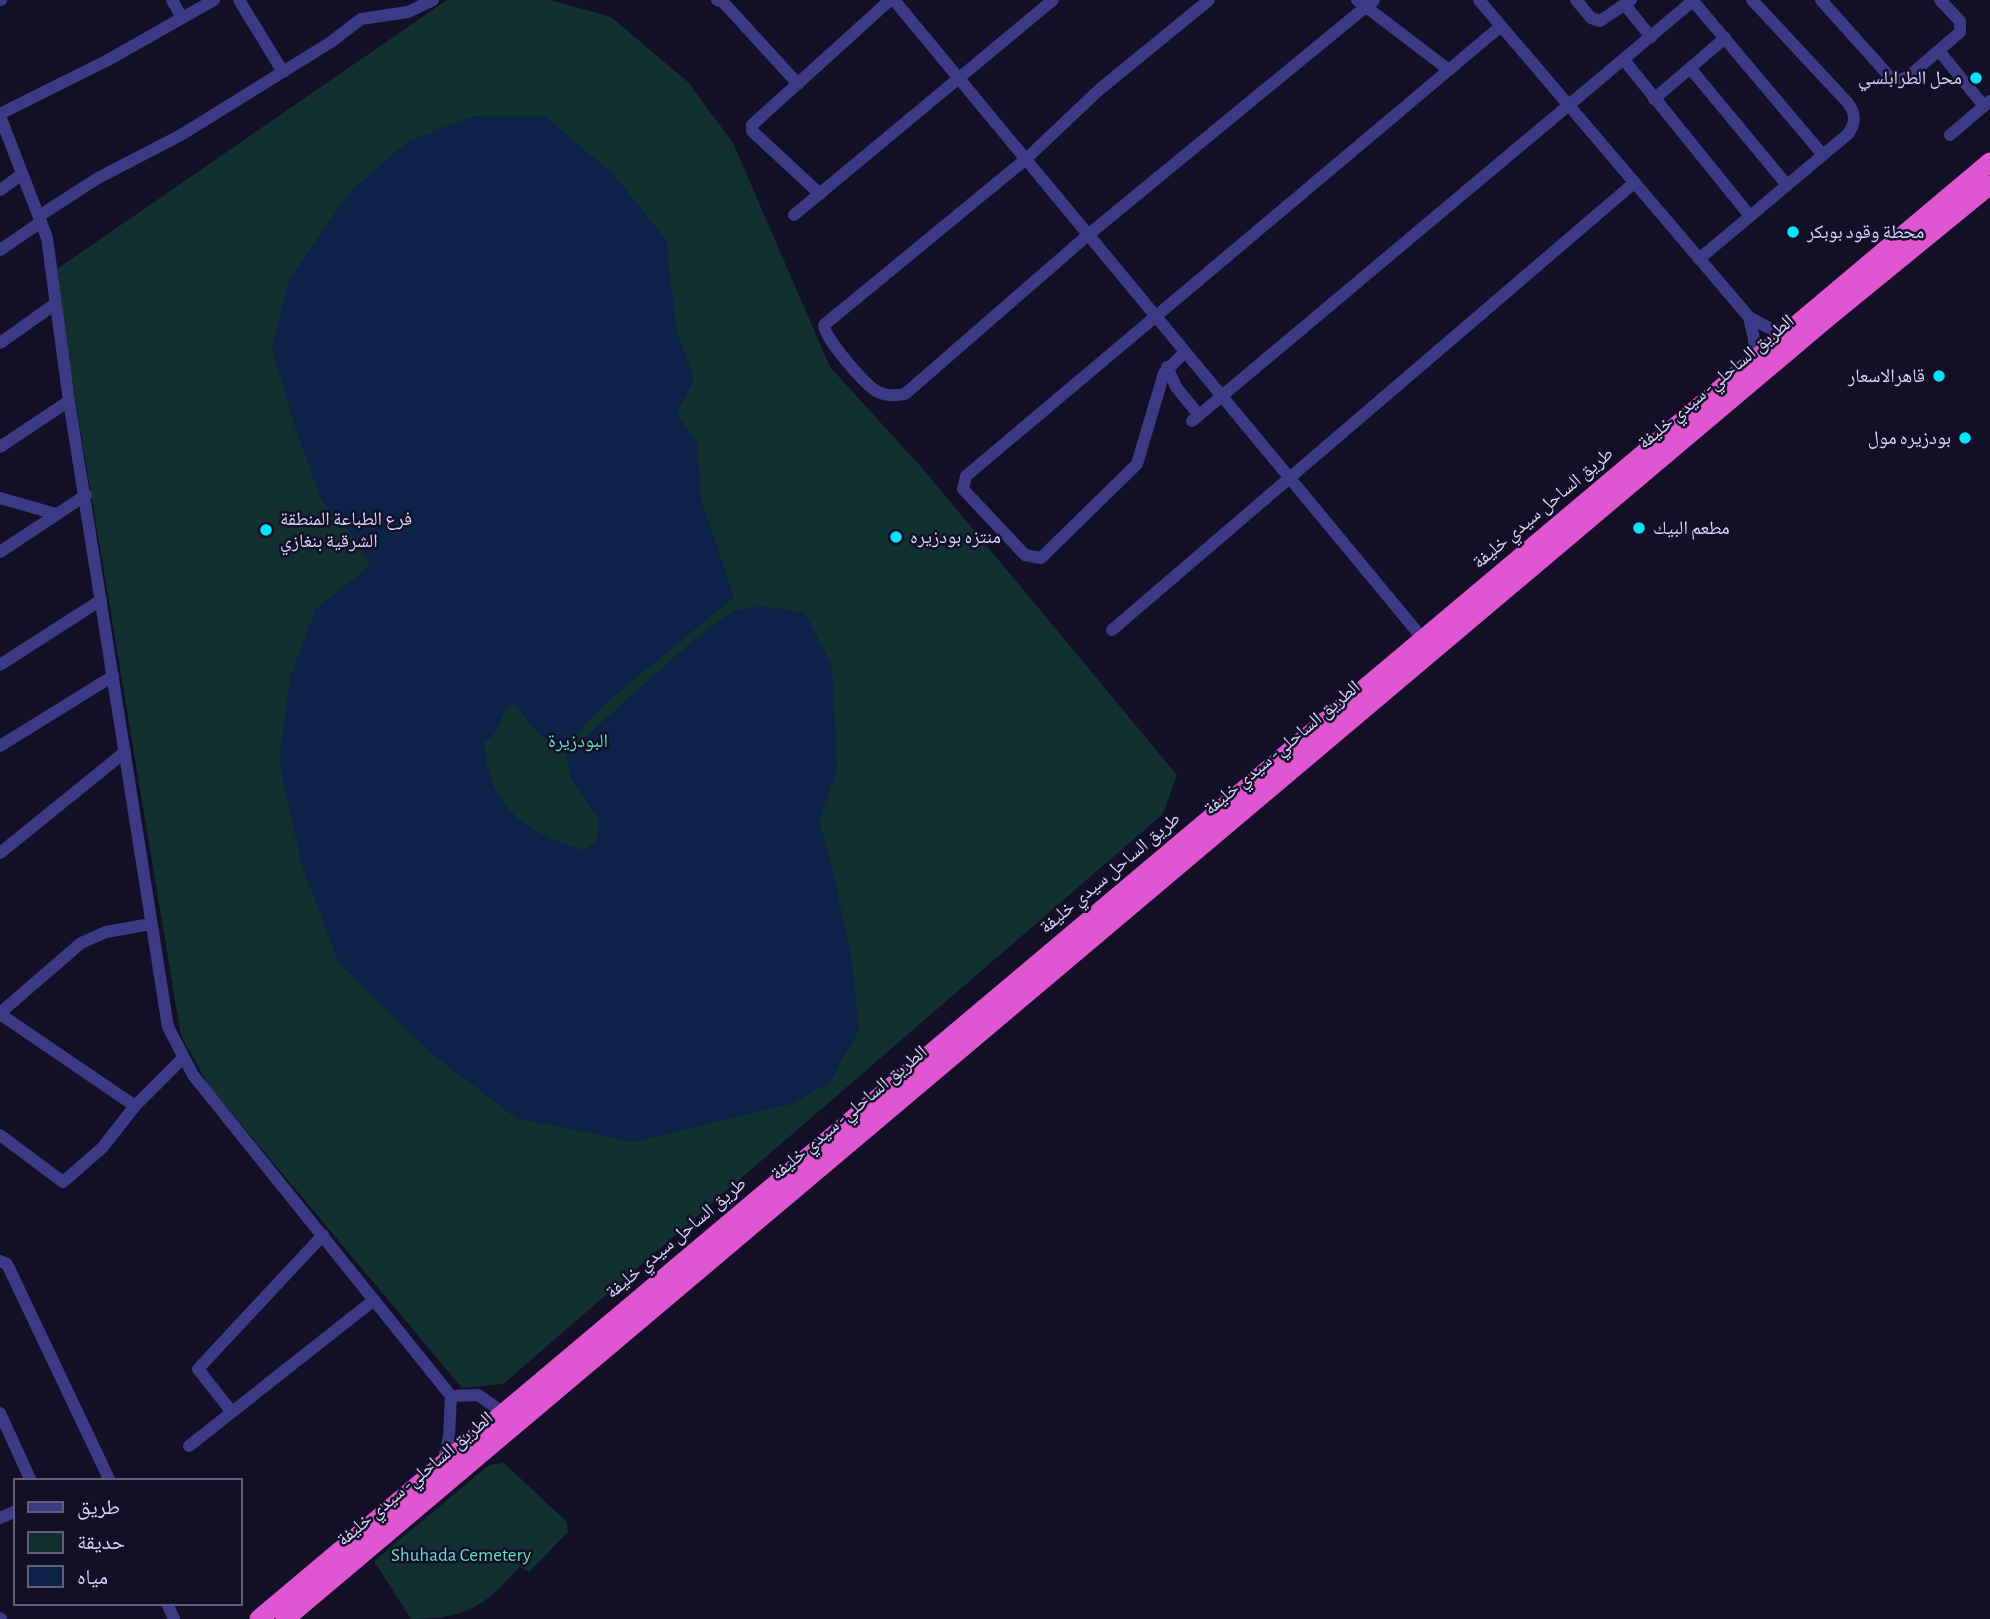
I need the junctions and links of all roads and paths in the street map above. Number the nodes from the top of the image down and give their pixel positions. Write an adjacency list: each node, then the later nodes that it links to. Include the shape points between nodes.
1 (172, 0): 17 (street)
2 (214, 0): 17 (street)
3 (239, 0): 25 (street)
4 (433, 0): 25 (street, via 408,12 361,19)
5 (717, 0): 27 (street)
6 (892, 0): 26 (street); 27 (street)
7 (1053, 0): 26 (street)
8 (1209, 0): 34 (street, via 1100,89)
9 (1479, 0): 18 (street)
10 (1576, 0): 16 (street, via 1591,18 1600,21)
11 (1821, 0): 21 (street, via 1893,79 1908,77)
12 (1940, 0): 21 (street, via 1961,26 1957,36)
13 (1693, 1): 19 (street); 20 (street)
14 (1756, 1): 33 (street, via 1853,110 1855,118 1848,134)
15 (1367, 2): 24 (street); 45 (street)
16 (1628, 3): 19 (street)
17 (182, 18): 31 (street)
18 (1501, 26): 24 (street); 30 (street)
19 (1651, 37): 22 (street)
20 (1725, 38): 23 (street); 33 (street)
21 (1939, 51): 29 (street)
22 (1624, 60): 28 (street); 30 (street)
23 (1690, 68): 28 (street); 38 (street)
24 (1449, 70): 50 (street)
25 (283, 72): 44 (street, via 181,135 58,202)
26 (960, 80): 34 (street); 41 (street)
27 (797, 84): 41 (street, via 755,120 752,131)
28 (1654, 99): 43 (street)
29 (1987, 103): 32 (street)
30 (1569, 104): 37 (street); 56 (street)
31 (1, 121): 36 (street)
32 (1950, 135)
33 (1823, 155): 38 (street)
34 (1026, 159): 45 (street); 45 (street, via 824,325 827,337 875,391 905,394)
35 (1990, 162): 51 (highway, طريق الساحل سيدي خليفة)
36 (21, 176): 40 (street); 44 (street)
37 (1634, 183): 47 (street); 59 (street)
38 (1787, 185): 43 (street)
39 (1990, 185): 69 (highway, الطريق الساحلي- سيدي خليفة)
40 (0, 190)
41 (820, 194): 42 (street)
42 (794, 215)
43 (1750, 216): 47 (street)
44 (40, 219): 46 (street); 48 (street)
45 (1088, 235): 50 (street)
46 (0, 250)
47 (1699, 259): 49 (street)
48 (55, 304): 52 (street); 57 (street)
49 (1749, 317): 51 (street); 54 (street)
50 (1157, 318): 53 (street); 55 (street, via 966,476 963,489 1025,555 1041,558 1136,464)
51 (1786, 333): 54 (highway, طريق الساحل سيدي خليفة)
52 (0, 342)
53 (1185, 352): 55 (street); 56 (street)
54 (1753, 361): 66 (highway, طريق الساحل سيدي خليفة)
55 (1167, 367): 56 (street, via 1196,418)
56 (1221, 395): 59 (street)
57 (69, 401): 58 (street); 60 (street)
58 (0, 447)
59 (1290, 478): 65 (street); 66 (street)
60 (86, 495): 62 (street); 64 (street)
61 (0, 498): 62 (street)
62 (55, 514): 63 (street)
63 (0, 552)
64 (101, 600): 67 (street); 68 (street)
65 (1112, 630)
66 (1423, 639): 69 (highway, طريق الساحل سيدي خليفة)
67 (0, 665)
68 (113, 676): 70 (street); 71 (street)
69 (1340, 719): 84 (highway, طريق الساحل سيدي خليفة); 91 (highway, الطريق الساحلي- سيدي خليفة)
70 (0, 746)
71 (125, 752): 72 (street); 73 (street)
72 (0, 853)
73 (150, 924): 74 (street, via 106,932 81,943); 75 (street, via 168,1027)
74 (0, 1013): 76 (street)
75 (182, 1059): 76 (street); 78 (street)
76 (135, 1106): 77 (street, via 102,1148 63,1182)
77 (0, 1135)
78 (323, 1235): 80 (street); 82 (street, via 198,1369)
79 (0, 1261): 89 (street, via 7,1264)
80 (374, 1300): 81 (street); 82 (street)
81 (450, 1396): 84 (street, via 478,1395); 87 (street, via 449,1436)
82 (232, 1411): 86 (street)
83 (0, 1413): 85 (street)
84 (504, 1413): 87 (highway, طريق الساحل سيدي خليفة)
85 (5, 1437): 88 (street)
86 (189, 1446)
87 (442, 1465): 90 (highway, طريق الساحل سيدي خليفة)
88 (30, 1479)
89 (109, 1479)
90 (259, 1619)
91 (285, 1619)

